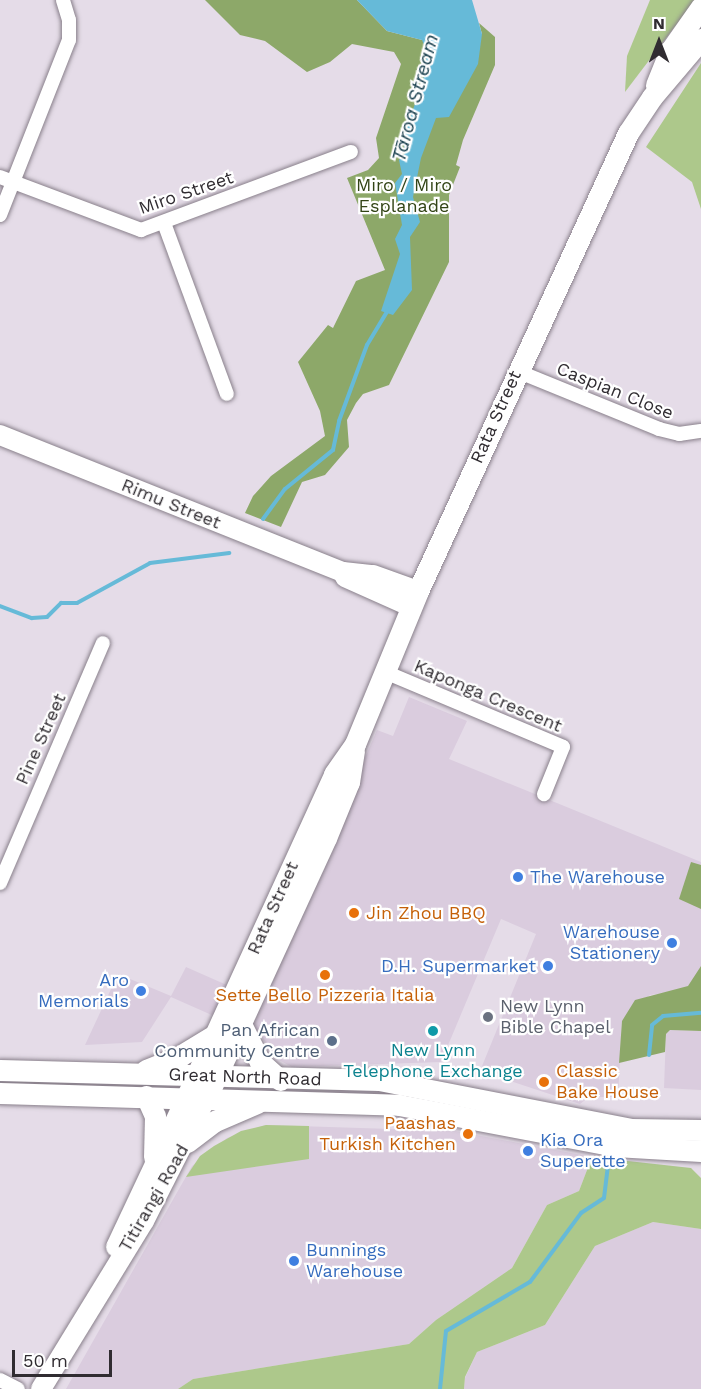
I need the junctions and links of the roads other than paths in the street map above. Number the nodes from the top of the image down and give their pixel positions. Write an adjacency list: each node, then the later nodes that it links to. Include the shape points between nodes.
1 (63, 0): 6 (street, via 69,40)
2 (701, 7): 4 (main road, Rata Street, via 670,51)
3 (701, 39): 4 (main road, Rata Street)
4 (652, 97): 9 (main road, Rata Street, via 628,133)
5 (351, 152): 8 (street, Miro Street)
6 (6, 179): 7 (street); 8 (street, Miro Street, via 133,229)
7 (0, 215)
8 (164, 223): 10 (street)
9 (517, 371): 11 (street, Caspian Close, via 659,429 679,434); 13 (main road, Rata Street)
10 (227, 394)
11 (701, 431)
12 (0, 435): 13 (main road, Rimu Street, via 343,572 352,580)
13 (415, 599): 15 (main road, Rata Street)
14 (103, 643): 18 (street, Pine Street)
15 (385, 672): 16 (main road, Rata Street); 17 (street, Kaponga Crescent, via 563,747)
16 (355, 744): 19 (main road, Rata Street, via 349,782); 20 (main road, Rata Street, via 334,774)
17 (544, 794)
18 (0, 883)
19 (242, 1026): 23 (main road, Rata Street); 24 (main road, via 260,1062)
20 (216, 1034): 22 (main road, via 180,1056); 23 (main road, Rata Street)
21 (0, 1070): 22 (main road, Great North Road)
22 (137, 1073): 23 (main road, Great North Road)
23 (207, 1076): 24 (main road, Great North Road); 27 (main road)
24 (280, 1080): 29 (main road, Great North Road, via 379,1080 630,1129)
25 (0, 1093): 26 (main road, Great North Road)
26 (146, 1096): 27 (main road, Great North Road); 32 (main road, via 155,1116)
27 (196, 1098): 28 (main road, Great North Road); 30 (main road, Titirangi Road); 32 (main road, Titirangi Road)
28 (264, 1101): 30 (main road, via 215,1121); 31 (main road, Great North Road, via 419,1107 615,1146)
29 (701, 1130)
30 (187, 1142): 33 (main road, Titirangi Road)
31 (701, 1151)
32 (154, 1157): 33 (main road, Titirangi Road)
33 (96, 1294): 36 (main road, Titirangi Road)
34 (0, 1380): 35 (street)
35 (18, 1389)
36 (41, 1389)

